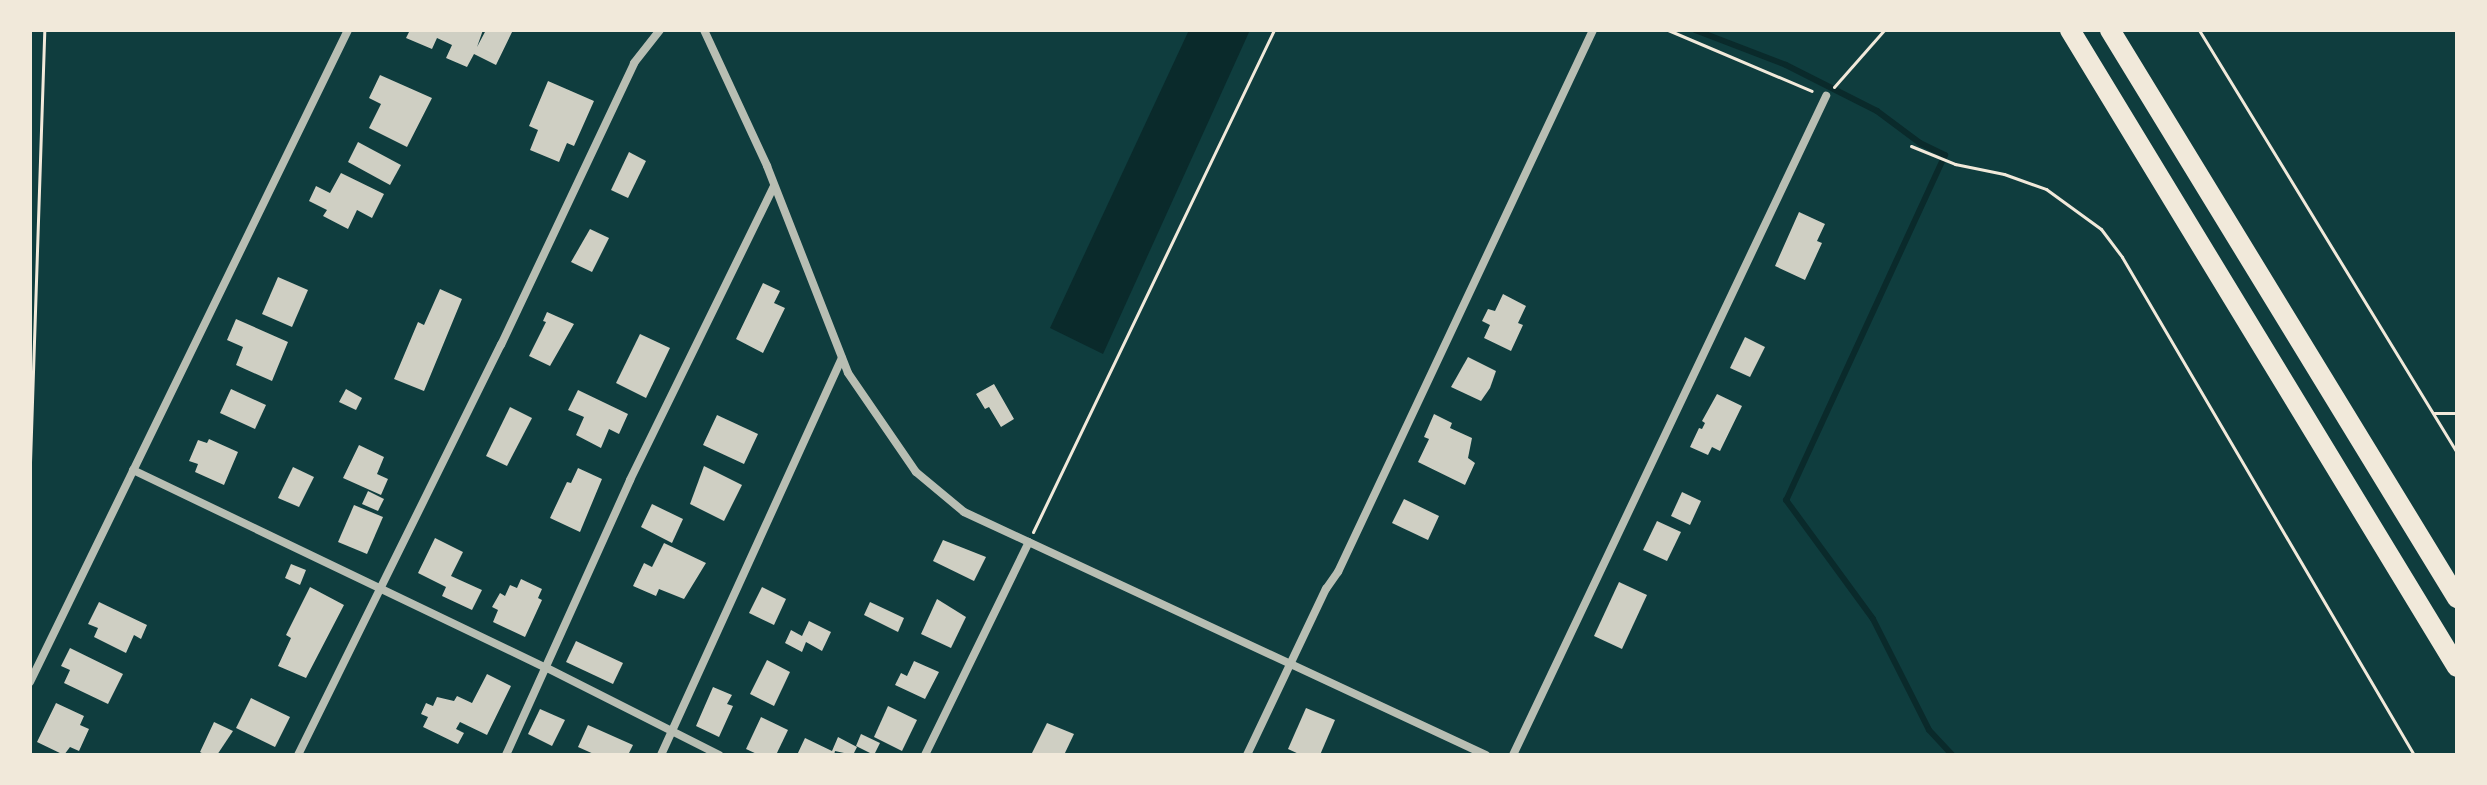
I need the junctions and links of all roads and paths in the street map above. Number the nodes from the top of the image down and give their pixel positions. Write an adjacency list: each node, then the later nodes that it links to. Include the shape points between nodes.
1 (44, 30): 20 (path)
2 (348, 30): 21 (street)
3 (660, 30): 23 (street, via 634,63)
4 (704, 30): 15 (street)
5 (1274, 30): 22 (path)
6 (1593, 30): 25 (street)
7 (1668, 30): 13 (path)
8 (1884, 30): 12 (path)
9 (2070, 30): 26 (highway)
10 (2110, 30): 24 (highway)
11 (2199, 30): 17 (path)
12 (1842, 79)
13 (1826, 96): 37 (street)
14 (1911, 146): 38 (path, via 2046,189 2101,229)
15 (774, 186): 16 (street); 27 (street, via 630,480)
16 (842, 358): 22 (street, via 916,472 964,512); 29 (street)
17 (2434, 413): 18 (path); 19 (path)
18 (2457, 413)
19 (2457, 452)
20 (30, 462)
21 (133, 470): 23 (street); 28 (street)
22 (1029, 542): 25 (street); 34 (street)
23 (381, 588): 27 (street); 30 (street)
24 (2457, 598)
25 (1291, 663): 35 (street); 36 (street)
26 (2457, 667)
27 (547, 668): 29 (street); 31 (street)
28 (30, 682)
29 (672, 732): 32 (street); 33 (street)
30 (298, 755)
31 (506, 755)
32 (661, 755)
33 (719, 755)
34 (925, 755)
35 (1247, 755)
36 (1486, 755)
37 (1513, 755)
38 (2414, 755)

